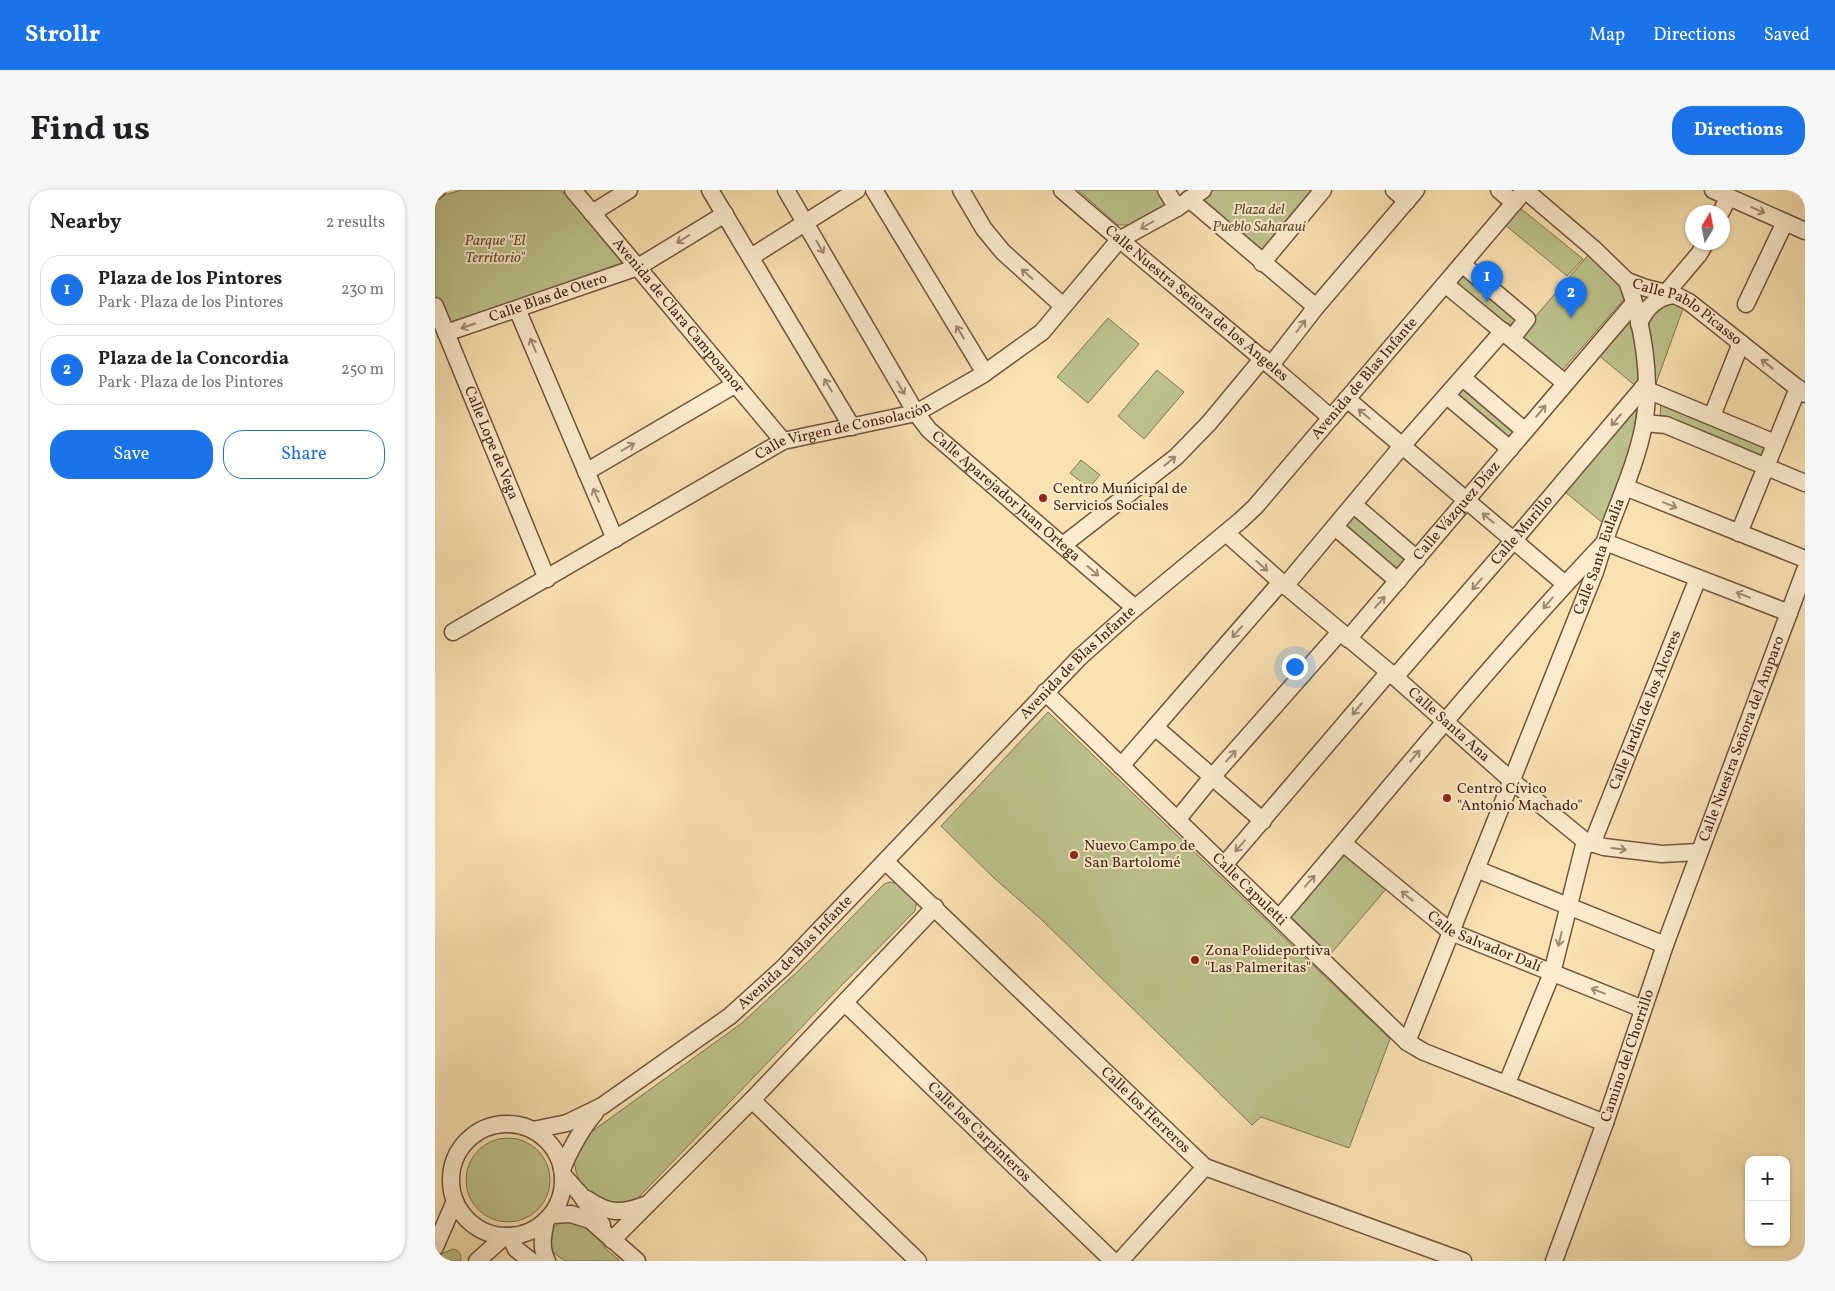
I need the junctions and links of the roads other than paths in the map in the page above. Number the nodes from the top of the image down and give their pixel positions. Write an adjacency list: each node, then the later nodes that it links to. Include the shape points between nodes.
1 (573, 190): 21 (street, Avenida de Clara Campoamor)
2 (629, 190): 21 (street)
3 (710, 190): 22 (street)
4 (787, 190): 24 (street, Calle Aparejador Juan Ortega)
5 (857, 190): 24 (street)
6 (874, 190): 46 (street, one-way to 6)
7 (961, 190): 38 (street, one-way to 7, via 1003,252 984,229)
8 (1062, 190): 26 (street, Calle Nuestra Señora de los Ángeles)
9 (1166, 190): 18 (street)
10 (1203, 190): 18 (street, Calle Virgen de Consolación)
11 (1323, 190): 29 (street)
12 (1394, 190): 16 (street)
13 (1499, 190): 19 (street)
14 (1525, 190): 19 (street, Avenida de Blas Infante); 32 (street, Calle Pablo Picasso, via 1594,248)
15 (1713, 190): 17 (street)
16 (1411, 195): 39 (street)
17 (1729, 197): 20 (street); 23 (street, one-way to 23)
18 (1183, 203): 26 (street, Calle Virgen de Consolación, one-way to 26); 29 (street)
19 (1514, 203): 30 (street, Avenida de Blas Infante)
20 (1725, 205)
21 (592, 212): 31 (street, Avenida de Clara Campoamor)
22 (725, 214): 28 (street); 31 (street, Calle Blas de Otero, one-way to 31)
23 (1785, 222): 25 (street); 36 (street)
24 (805, 223): 28 (street); 54 (street, Calle Aparejador Juan Ortega, one-way to 54)
25 (1805, 231)
26 (1119, 240): 38 (street, Calle Virgen de Consolación); 45 (street, Calle Nuestra Señora de los Ángeles)
27 (1701, 250): 34 (street)
28 (751, 256): 58 (street, one-way to 28)
29 (1262, 263): 39 (street)
30 (1462, 264): 33 (street, Avenida de Blas Infante); 43 (street, via 1527,319)
31 (638, 267): 40 (street, Calle Blas de Otero); 49 (street, Avenida de Clara Campoamor)
32 (1627, 281): 34 (street, Calle Pablo Picasso); 35 (street, Calle Santa Eulalia)
33 (1445, 284): 43 (street); 53 (street, Avenida de Blas Infante)
34 (1671, 294): 41 (street, via 1663,296 1645,311); 44 (street, Calle Pablo Picasso, via 1689,302)
35 (1634, 303): 41 (street, Calle Santa Eulalia); 48 (street, Calle Vázquez Díaz)
36 (1746, 304)
37 (435, 306): 42 (street, Calle Lope de Vega)
38 (1063, 306): 46 (street, Calle Virgen de Consolación, via 1042,332)
39 (1316, 307): 45 (street, one-way to 39)
40 (517, 309): 42 (street, Calle Blas de Otero, one-way to 42); 65 (street, one-way to 40)
41 (1639, 324): 50 (street, Calle Santa Eulalia)
42 (447, 333): 81 (street, Calle Lope de Vega)
43 (1507, 334): 47 (street); 48 (street)
44 (1741, 343): 51 (street, Calle Pablo Picasso, one-way to 44); 55 (street)
45 (1267, 362): 56 (street, Calle Nuestra Señora de los Ángeles); 76 (street, one-way to 45, via 1176,457)
46 (985, 374): 54 (street, Calle Virgen de Consolación)
47 (1463, 378): 52 (street); 59 (street)
48 (1565, 383): 59 (street, Calle Vázquez Díaz, one-way to 48)
49 (736, 384): 60 (street, Avenida de Clara Campoamor); 65 (street, one-way to 49)
50 (1647, 386): 55 (street); 57 (street, Calle Santa Eulalia); 74 (street, Calle Murillo, one-way to 74)
51 (1802, 391): 61 (street)
52 (1447, 396): 62 (street); 63 (street)
53 (1347, 399): 56 (street, Avenida de Blas Infante); 62 (street, one-way to 53)
54 (916, 413): 58 (street, Calle Virgen de Consolación); 76 (street, Calle Aparejador Juan Ortega, via 933,434)
55 (1712, 416): 61 (street)
56 (1331, 418): 71 (street, Avenida de Blas Infante, via 1269,492)
57 (1644, 423): 64 (street, via 1666,426); 67 (street, Calle Santa Eulalia)
58 (853, 427): 60 (street, Calle Virgen de Consolación)
59 (1525, 431): 63 (street, Calle Vázquez Díaz)
60 (783, 441): 73 (street, Calle Virgen de Consolación)
61 (1775, 444): 64 (street)
62 (1402, 446): 68 (street); 69 (street)
63 (1510, 449): 68 (street, Calle Vázquez Díaz)
64 (1766, 466): 66 (street); 72 (street)
65 (586, 472): 73 (street, one-way to 65)
66 (1805, 483)
67 (1625, 487): 72 (street, one-way to 72); 75 (street, Calle Santa Eulalia)
68 (1467, 500): 74 (street, one-way to 68); 77 (street, Calle Vázquez Díaz)
69 (1354, 505): 70 (street); 77 (street)
70 (1335, 527): 82 (street); 83 (street)
71 (1226, 533): 83 (street, Calle Santa Ana, one-way to 83); 85 (street, Avenida de Blas Infante)
72 (1739, 533): 78 (street)
73 (615, 539): 81 (street, Calle Virgen de Consolación)
74 (1514, 540): 84 (street); 89 (street, Calle Murillo, one-way to 89)
75 (1605, 542): 80 (street); 84 (street); 95 (street, Calle Santa Eulalia)
76 (1063, 545): 85 (street, Calle Aparejador Juan Ortega, one-way to 85)
77 (1417, 559): 82 (street, Calle Vázquez Díaz)
78 (1805, 559)
79 (1805, 570): 86 (street, Calle Nuestra Señora del Amparo)
80 (1698, 578): 86 (street, one-way to 80); 98 (street, Calle Jardín de los Alcores)
81 (547, 579): 87 (street, Calle Virgen de Consolación)
82 (1398, 581): 88 (street, Calle Vázquez Díaz, one-way to 82)
83 (1283, 584): 88 (street, Calle Santa Ana); 92 (street, one-way to 92)
84 (1565, 584): 91 (street, one-way to 91)
85 (1135, 608): 90 (street, Avenida de Blas Infante)
86 (1789, 613): 100 (street, Calle Nuestra Señora del Amparo)
87 (453, 632)
88 (1344, 636): 89 (street, Calle Santa Ana); 94 (street, Calle Vázquez Díaz, one-way to 88)
89 (1392, 675): 91 (street, Calle Santa Ana); 97 (street, Calle Murillo, one-way to 97)
90 (1045, 692): 93 (street, Calle Capuletti); 101 (street, Avenida de Blas Infante)
91 (1445, 720): 95 (street, Calle Santa Ana); 99 (street, one-way to 91)
92 (1155, 728): 93 (street); 94 (street)
93 (1121, 766): 96 (street, Calle Capuletti)
94 (1212, 777): 96 (street, Calle Vázquez Díaz); 97 (street)
95 (1512, 781): 98 (street, Calle Santa Ana); 103 (street, Calle Santa Eulalia)
96 (1177, 820): 102 (street, Calle Capuletti)
97 (1263, 821): 102 (street, Calle Murillo, one-way to 102)
98 (1588, 842): 100 (street, Calle Santa Ana, one-way to 100, via 1603,847 1662,854); 105 (street, Calle Jardín de los Alcores)
99 (1343, 843): 106 (street, one-way to 99); 107 (street, Calle Salvador Dalí, one-way to 99)
100 (1699, 852): 108 (street, Camino del Chorrillo)
101 (887, 862): 104 (street, Calle los Herreros); 115 (street, Avenida de Blas Infante, via 757,993 693,1043)
102 (1224, 865): 106 (street, Calle Capuletti)
103 (1476, 869): 105 (street); 107 (street, Calle Santa Eulalia)
104 (935, 906): 110 (street); 118 (street, Calle los Herreros)
105 (1567, 907): 108 (street); 109 (street, Calle Jardín de los Alcores, one-way to 109)
106 (1279, 918): 112 (street, Calle Capuletti)
107 (1451, 932): 109 (street, Calle Salvador Dalí); 112 (street, Calle Santa Eulalia)
108 (1665, 945): 111 (street, Camino del Chorrillo)
109 (1552, 973): 111 (street, Calle Salvador Dalí, one-way to 109); 113 (street, Calle Jardín de los Alcores)
110 (845, 1003): 114 (street); 133 (street, Calle los Carpinteros)
111 (1643, 1009): 116 (street, Camino del Chorrillo)
112 (1407, 1042): 113 (street, Calle Capuletti, via 1424,1052)
113 (1507, 1083): 116 (street, Calle Capuletti)
114 (752, 1100): 122 (street); 132 (street)
115 (602, 1106): 117 (street, Avenida de Blas Infante, via 567,1122); 119 (street, Avenida de Blas Infante, via 580,1131)
116 (1605, 1123): 136 (street, Camino del Chorrillo)
117 (533, 1130): 119 (street, via 557,1153); 121 (street, via 517,1124 499,1124 468,1139 457,1153 452,1170)
118 (1205, 1167): 134 (street); 135 (street, Calle los Herreros)
119 (563, 1172): 120 (street); 124 (street, via 561,1196)
120 (580, 1194): 122 (street, via 609,1211 630,1210); 126 (street)
121 (454, 1198): 123 (street); 125 (street, via 468,1220 493,1234); 127 (street)
122 (650, 1203): 126 (street)
123 (435, 1218)
124 (548, 1218): 125 (street, via 523,1234); 126 (street, via 571,1214 583,1216); 130 (street, via 541,1240)
125 (507, 1236): 128 (street); 129 (street)
126 (611, 1240): 131 (street)
127 (435, 1247)
128 (477, 1261)
129 (531, 1261)
130 (547, 1261)
131 (637, 1261)
132 (918, 1261)
133 (1113, 1261)
134 (1120, 1261)
135 (1463, 1261)
136 (1554, 1261)

